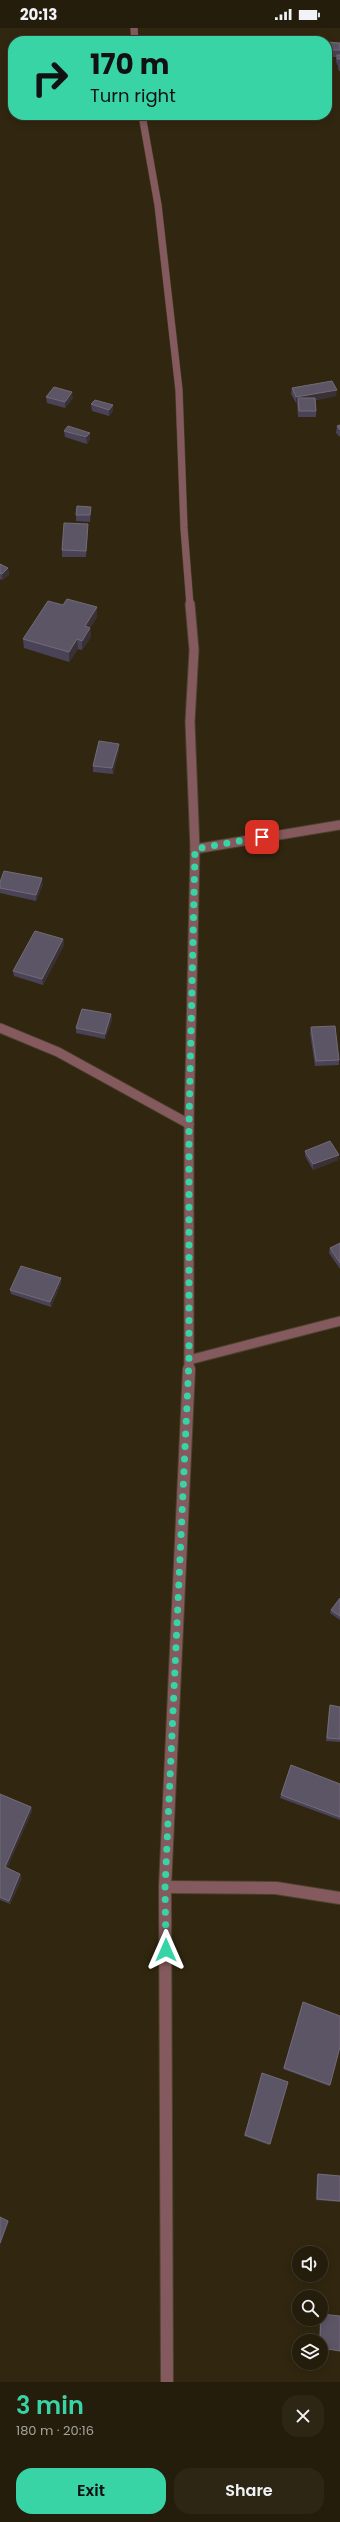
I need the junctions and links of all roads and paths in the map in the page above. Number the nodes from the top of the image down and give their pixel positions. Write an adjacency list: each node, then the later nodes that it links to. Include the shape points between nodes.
1 (143, 120): 3 (street, via 158,205 179,390 184,528 194,650 190,722)
2 (340, 825): 3 (street)
3 (195, 849): 5 (street)
4 (0, 1028): 5 (street, via 58,1052)
5 (189, 1124): 7 (street)
6 (340, 1321): 7 (street)
7 (189, 1360): 8 (street)
8 (165, 1888): 9 (street, via 276,1888); 10 (street)
9 (340, 1898)
10 (167, 2382)

